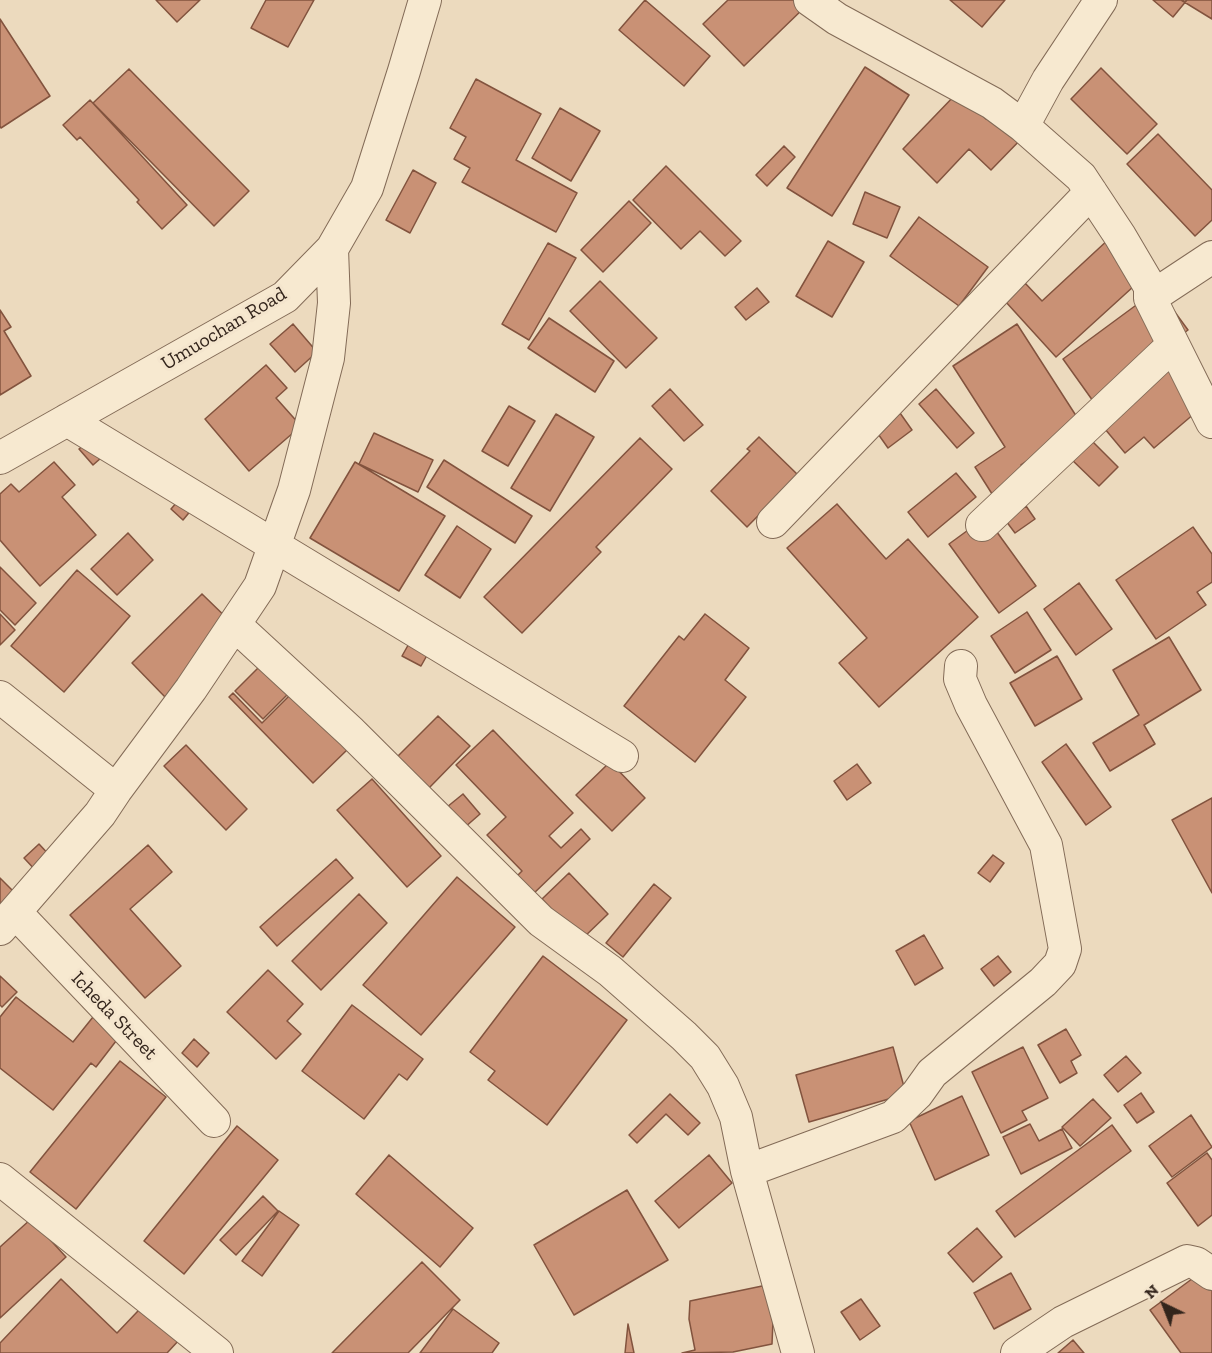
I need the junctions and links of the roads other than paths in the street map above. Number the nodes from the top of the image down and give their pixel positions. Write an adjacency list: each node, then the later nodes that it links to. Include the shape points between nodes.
1 (425, 0): 6 (street, Umuochan Road, via 367,188)
2 (810, 0): 4 (street, via 837,19 992,103)
3 (1101, 0): 4 (street)
4 (1023, 126): 5 (street, via 1081,177)
5 (1091, 192): 8 (street, via 1150,287); 13 (street)
6 (332, 249): 10 (street, Umuochan Road, via 285,297); 15 (street, via 334,303 328,358 294,490)
7 (1212, 257): 8 (street)
8 (1150, 298): 9 (street)
9 (1173, 345): 11 (street); 14 (street)
10 (68, 420): 12 (street, Umuochan Road); 15 (street)
11 (1212, 422)
12 (0, 458)
13 (773, 522)
14 (982, 525)
15 (275, 546): 16 (street, via 260,586); 19 (street)
16 (235, 624): 20 (street); 23 (street, via 351,732 542,921 610,971 705,1057 736,1117)
17 (961, 666): 23 (street, via 960,679 971,705 1046,845 1063,927 1065,949 1060,964 932,1073 893,1117)
18 (0, 697): 20 (street)
19 (622, 756)
20 (116, 790): 21 (street, via 100,814)
21 (7, 920): 22 (street, Icheda Street)
22 (214, 1121)
23 (747, 1171): 27 (street)
24 (0, 1179): 26 (street)
25 (1212, 1274): 28 (street, via 1187,1261 1063,1322)
26 (217, 1353)
27 (798, 1353)
28 (1017, 1353)

